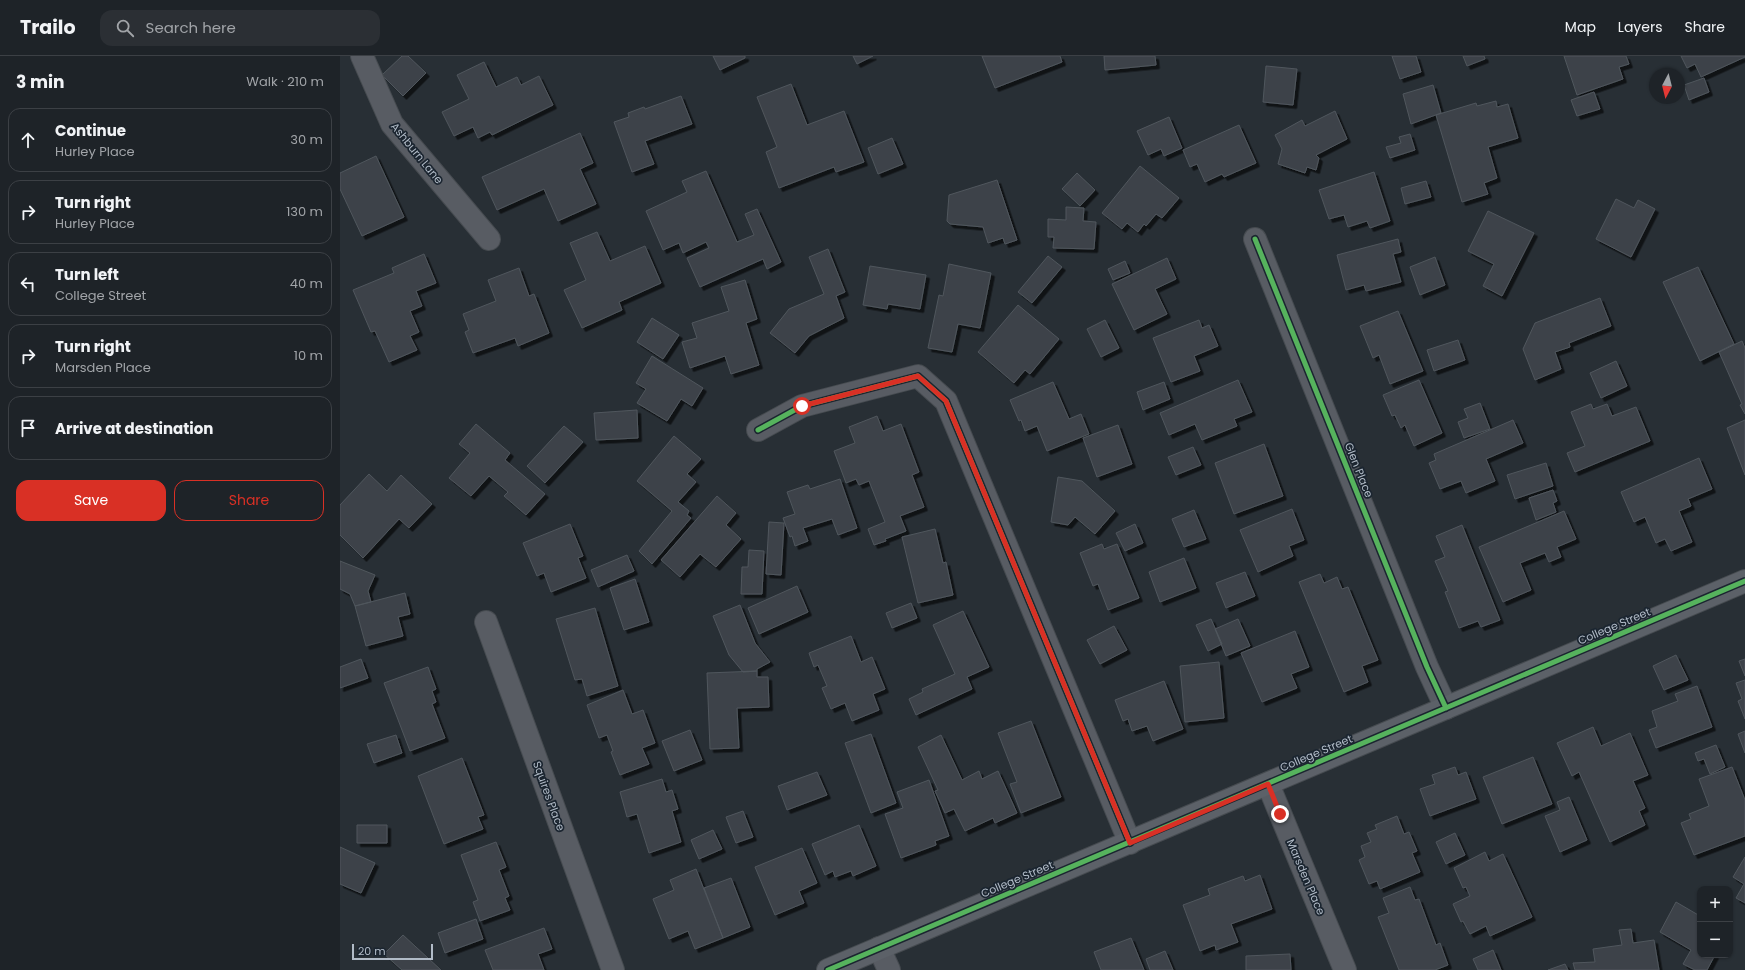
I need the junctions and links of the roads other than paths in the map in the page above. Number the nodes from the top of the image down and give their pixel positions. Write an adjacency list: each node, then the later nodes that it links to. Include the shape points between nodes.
1 (362, 56): 2 (street, Ashburn Lane, via 392,124)
2 (489, 239)
3 (1255, 239): 7 (street, Glen Place, via 1427,667)
4 (758, 430): 9 (street, via 802,406 918,376 946,401)
5 (1745, 581): 7 (main road, College Street)
6 (486, 622): 11 (street, Squires Place)
7 (1446, 708): 8 (main road, College Street)
8 (1268, 784): 9 (main road, College Street); 14 (street, Marsden Place)
9 (1130, 843): 10 (main road, College Street)
10 (879, 948): 12 (main road, College Street); 13 (street)
11 (613, 970)
12 (828, 970)
13 (888, 970)
14 (1345, 970)

